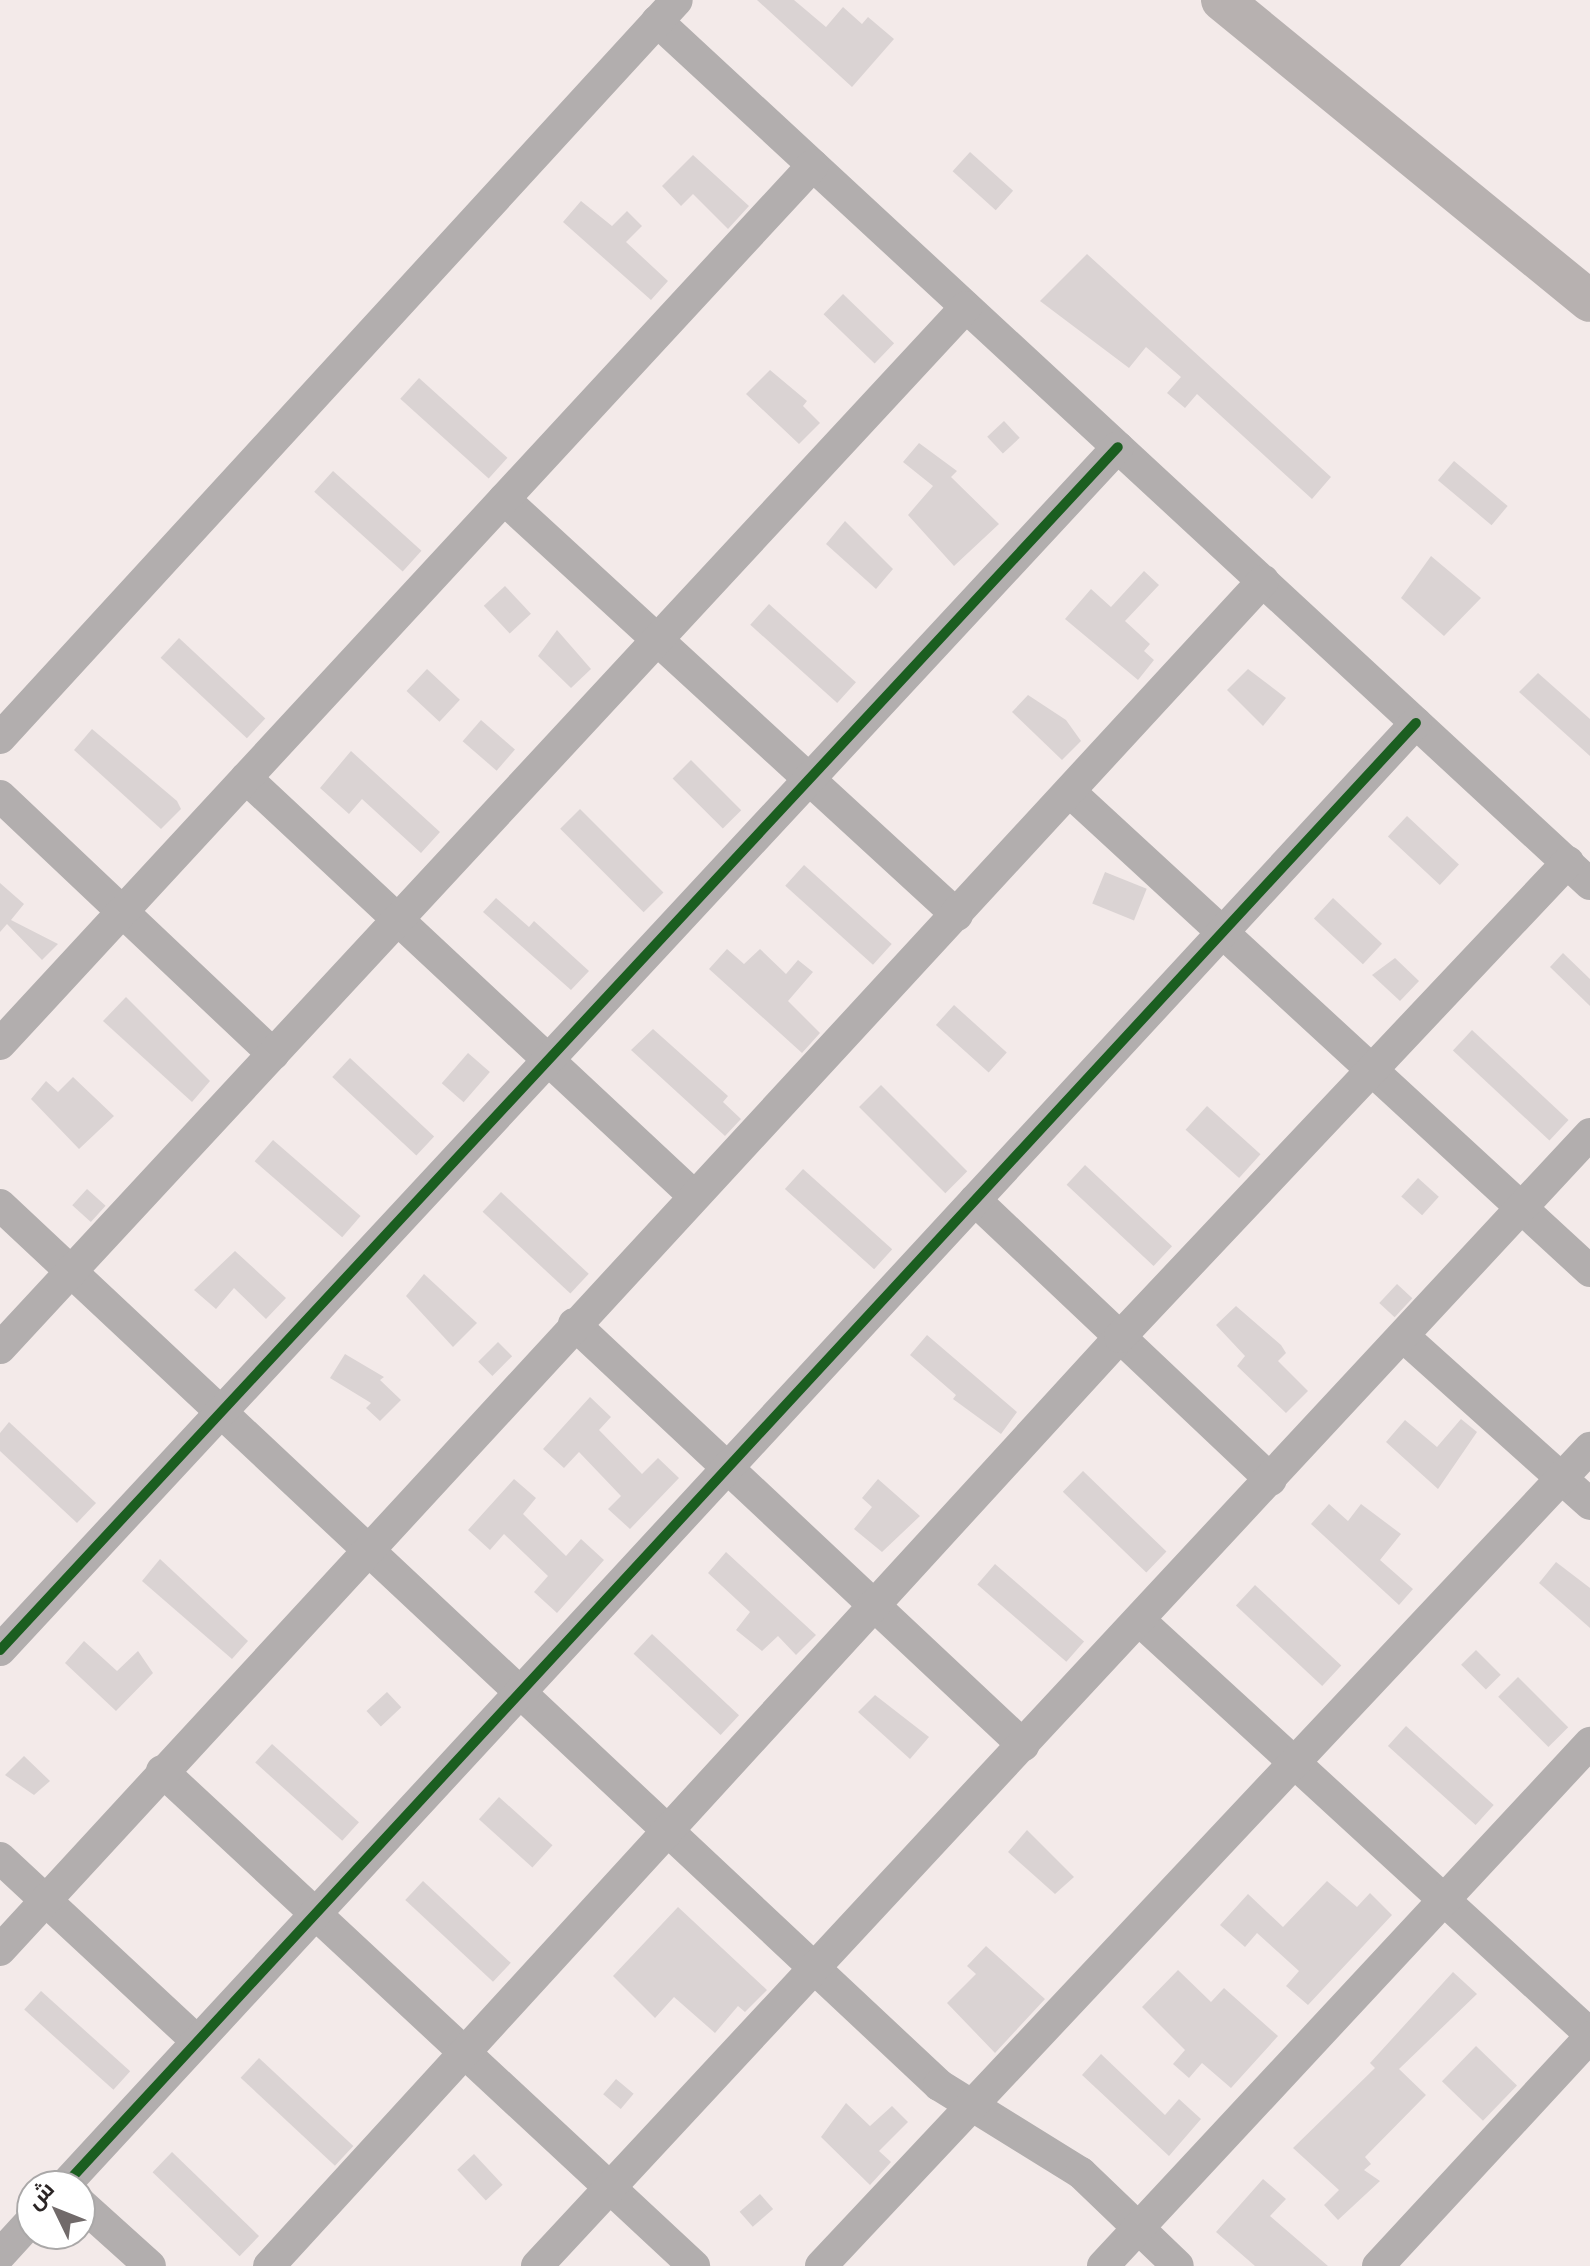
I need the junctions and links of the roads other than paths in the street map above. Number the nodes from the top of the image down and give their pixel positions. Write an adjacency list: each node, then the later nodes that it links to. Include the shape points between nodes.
1 (1227, 2): 4 (main road)
2 (667, 11): 3 (street); 11 (street)
3 (813, 165): 5 (street); 7 (street)
4 (1583, 292)
5 (966, 307): 6 (street); 9 (street)
6 (1118, 447): 8 (street); 13 (street)
7 (504, 499): 9 (street); 12 (street)
8 (1263, 581): 10 (street); 14 (street)
9 (657, 640): 13 (street); 19 (street)
10 (1416, 723): 16 (street); 20 (street)
11 (0, 738)
12 (246, 778): 17 (street); 19 (street)
13 (809, 780): 18 (street); 23 (street)
14 (1070, 792): 18 (street); 20 (street)
15 (0, 796): 17 (street)
16 (1579, 873): 24 (street)
17 (123, 912): 21 (street); 22 (street)
18 (957, 915): 26 (street)
19 (398, 919): 22 (street); 23 (street)
20 (1222, 933): 24 (street); 27 (street)
21 (0, 1044)
22 (273, 1054): 30 (street)
23 (548, 1059): 26 (street); 36 (street)
24 (1373, 1073): 29 (street); 33 (street)
25 (1590, 1134): 29 (street)
26 (692, 1194): 32 (street)
27 (975, 1200): 33 (street); 38 (street)
28 (0, 1205): 30 (street)
29 (1520, 1208): 31 (street); 34 (street)
30 (71, 1271): 35 (street); 36 (street)
31 (1590, 1271)
32 (574, 1324): 38 (street); 42 (street)
33 (1120, 1337): 40 (street); 43 (street)
34 (1404, 1337): 39 (street); 40 (street)
35 (0, 1348)
36 (221, 1412): 42 (street); 45 (street)
37 (1590, 1448): 39 (street)
38 (728, 1466): 43 (street); 46 (street)
39 (1562, 1477): 41 (street); 49 (street)
40 (1271, 1480): 44 (street)
41 (1590, 1504)
42 (365, 1549): 46 (street); 50 (street)
43 (876, 1604): 48 (street); 51 (street)
44 (1139, 1620): 48 (street); 49 (street)
45 (0, 1650)
46 (519, 1693): 51 (street); 55 (street)
47 (1590, 1743): 53 (street)
48 (1023, 1745): 57 (street)
49 (1294, 1762): 53 (street); 61 (street)
50 (162, 1771): 54 (street); 55 (street)
51 (669, 1834): 57 (street); 60 (street)
52 (0, 1858): 54 (street)
53 (1444, 1900): 58 (street); 65 (street)
54 (46, 1901): 56 (street); 59 (street)
55 (316, 1912): 59 (street); 60 (street)
56 (0, 1950)
57 (815, 1973): 61 (street); 63 (street)
58 (1590, 2035): 75 (street)
59 (197, 2041): 62 (street)
60 (464, 2055): 63 (street); 69 (street)
61 (968, 2106): 65 (street, via 1062,2159); 72 (street)
62 (79, 2170)
63 (610, 2187): 70 (street); 71 (street)
64 (96, 2217): 68 (street)
65 (1138, 2230): 73 (street); 74 (street)
66 (16, 2238): 67 (street)
67 (0, 2255)
68 (150, 2266)
69 (269, 2266)
70 (537, 2266)
71 (694, 2266)
72 (821, 2266)
73 (1103, 2266)
74 (1178, 2266)
75 (1378, 2266)

